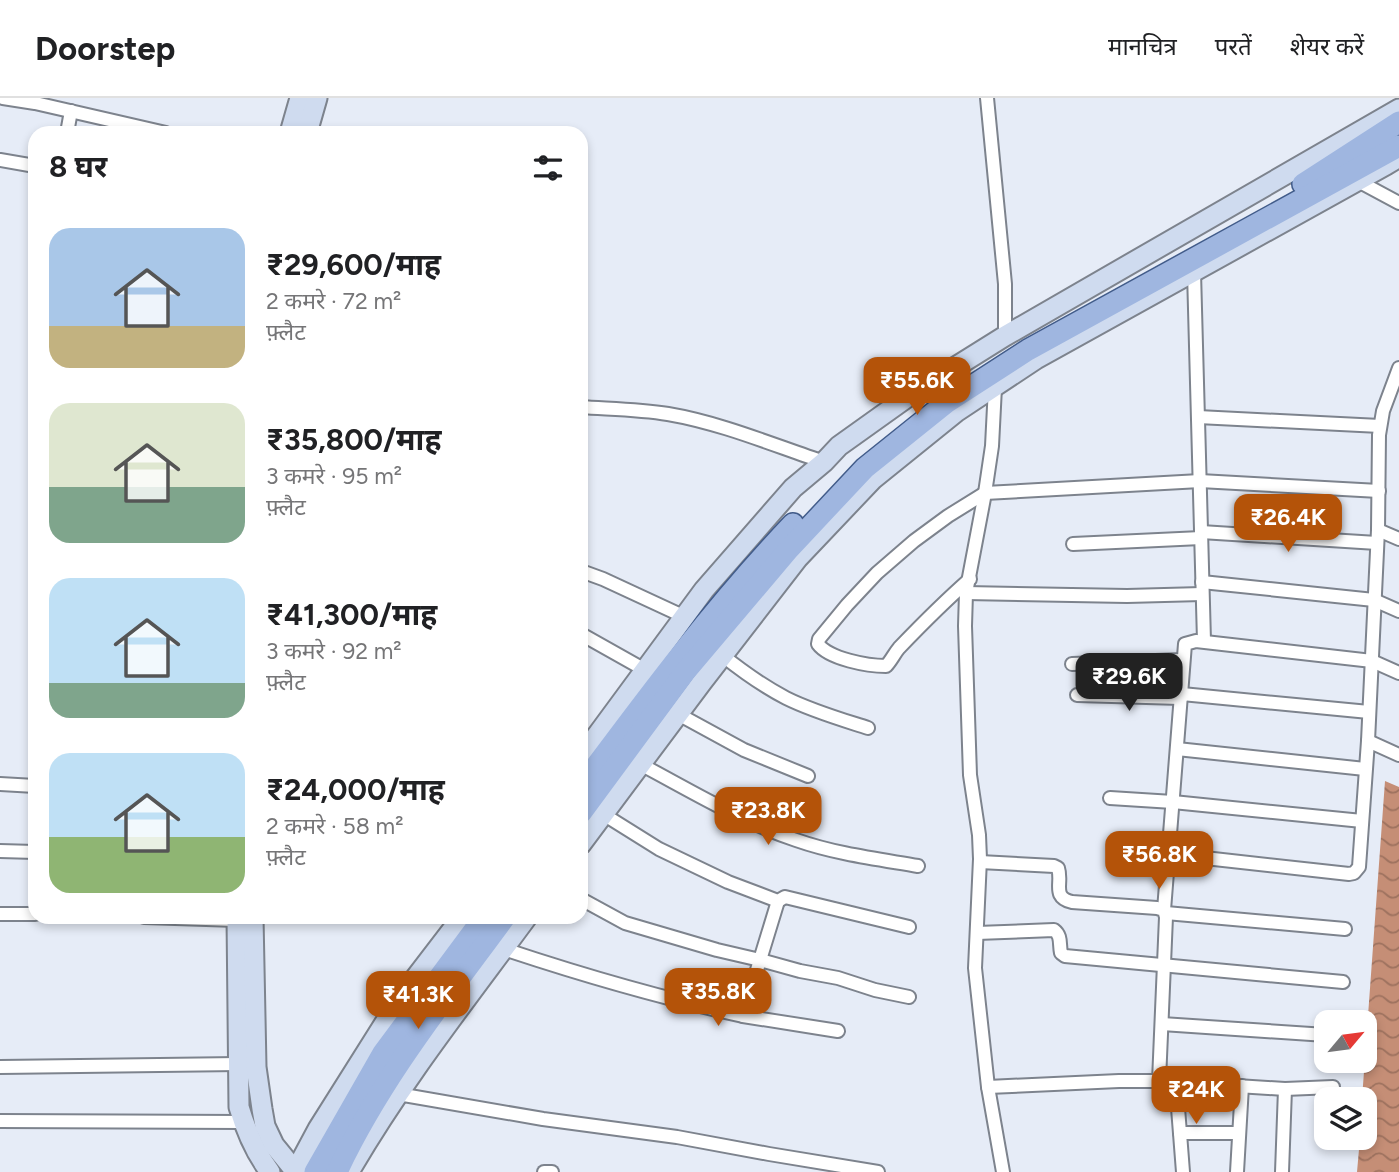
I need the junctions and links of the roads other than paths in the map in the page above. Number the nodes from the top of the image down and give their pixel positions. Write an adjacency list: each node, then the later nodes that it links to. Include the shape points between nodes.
1 (3, 98): 6 (street)
2 (300, 98): 10 (main road)
3 (317, 98): 11 (main road)
4 (987, 98): 18 (street, via 1004,272)
5 (1399, 109): 18 (main road)
6 (71, 111): 8 (street); 9 (street)
7 (1399, 122): 59 (main road, via 1269,206 1024,338 853,462 761,558 672,664)
8 (69, 126)
9 (136, 126)
10 (292, 126)
11 (309, 126)
12 (1397, 158): 15 (main road); 64 (main road, via 1028,350 946,403 865,468 789,549 685,672)
13 (0, 160): 14 (street)
14 (28, 165)
15 (1359, 181): 16 (street); 17 (main road)
16 (1399, 204)
17 (1194, 272): 20 (main road, via 1036,359); 22 (street)
18 (1005, 336): 24 (main road, via 909,396)
19 (1399, 368): 23 (street)
20 (996, 387): 27 (street); 41 (main road, via 956,412 873,479 798,558)
21 (588, 407): 24 (street, via 671,414)
22 (1198, 417): 23 (street); 25 (street)
23 (1380, 426): 26 (street)
24 (824, 462): 38 (main road, via 793,488)
25 (1199, 481): 26 (street); 27 (street); 28 (street)
26 (1379, 491): 29 (street)
27 (985, 494): 33 (street); 33 (street, via 930,528 877,573 818,644 846,660 886,666)
28 (1201, 535): 29 (street); 31 (street); 34 (street)
29 (1378, 536): 30 (street); 36 (street)
30 (1399, 539)
31 (1073, 544)
32 (588, 574): 38 (street)
33 (970, 579): 35 (street)
34 (1202, 588): 35 (street, via 1116,596); 36 (street); 40 (street)
35 (966, 593): 71 (street, via 970,775)
36 (1374, 600): 37 (street); 43 (street)
37 (1399, 611)
38 (685, 617): 45 (main road)
39 (588, 638): 45 (street)
40 (1203, 641): 42 (street, via 1185,644); 43 (street)
41 (722, 655): 50 (main road); 51 (street, via 786,698)
42 (1183, 660): 44 (street); 48 (street)
43 (1372, 661): 46 (street); 49 (street)
44 (1072, 664)
45 (645, 670): 53 (main road)
46 (1399, 673)
47 (1077, 695): 48 (street)
48 (1182, 696): 49 (street); 54 (street)
49 (1369, 712): 52 (street)
50 (678, 714): 56 (main road); 58 (street, via 744,750)
51 (868, 728)
52 (1368, 741): 55 (street); 57 (street)
53 (588, 747)
54 (1177, 749): 57 (street); 63 (street)
55 (1399, 755)
56 (640, 764): 65 (main road); 72 (street, via 796,840)
57 (1365, 769): 66 (street)
58 (808, 776)
59 (588, 777)
60 (0, 785): 61 (street)
61 (28, 786)
62 (1110, 798): 63 (street)
63 (1173, 802): 66 (street); 70 (street)
64 (588, 804)
65 (603, 814): 67 (main road); 73 (street, via 659,849)
66 (1362, 821): 70 (street, via 1359,867 1349,874)
67 (588, 834)
68 (0, 851): 69 (street)
69 (28, 852)
70 (1169, 854): 75 (street)
71 (980, 862): 75 (street, via 1054,866 1064,900); 86 (street)
72 (918, 866)
73 (778, 901): 84 (street, via 785,897); 88 (street)
74 (588, 903): 88 (street, via 625,923)
75 (1165, 911): 85 (street); 89 (street)
76 (0, 914): 77 (street)
77 (28, 914)
78 (243, 924): 96 (main road)
79 (244, 924): 100 (main road, via 256,1055)
80 (457, 924): 111 (main road, via 403,994)
81 (479, 924): 112 (main road, via 383,1053)
82 (500, 924): 113 (main road, via 399,1064)
83 (522, 924): 87 (main road)
84 (909, 927)
85 (1345, 929)
86 (977, 933): 89 (street, via 1054,930 1065,956); 102 (street, via 975,968)
87 (503, 949): 92 (street); 105 (main road)
88 (760, 960): 91 (street); 92 (street)
89 (1164, 966): 90 (street); 93 (street)
90 (1343, 982)
91 (909, 997)
92 (743, 1016): 94 (street)
93 (1162, 1024): 95 (street); 98 (street)
94 (838, 1031)
95 (1314, 1034)
96 (239, 1064): 97 (street); 100 (main road)
97 (0, 1067)
98 (1159, 1081): 99 (street); 102 (street)
99 (1176, 1082): 101 (street); 108 (street)
100 (248, 1085): 107 (main road, via 239,1107); 111 (main road, via 274,1145)
101 (1242, 1086): 104 (street); 109 (street)
102 (988, 1087): 118 (street)
103 (1314, 1088): 104 (street)
104 (1285, 1089): 121 (street)
105 (398, 1094): 114 (main road); 117 (street)
106 (0, 1121): 107 (street)
107 (244, 1122): 110 (main road)
108 (1180, 1133): 109 (street); 119 (street)
109 (1240, 1133): 120 (street)
110 (270, 1172)
111 (296, 1172)
112 (315, 1172)
113 (337, 1172)
114 (349, 1172)
115 (544, 1172): 116 (street)
116 (552, 1172)
117 (878, 1172)
118 (1003, 1172)
119 (1183, 1172)
120 (1237, 1172)
121 (1282, 1172)

